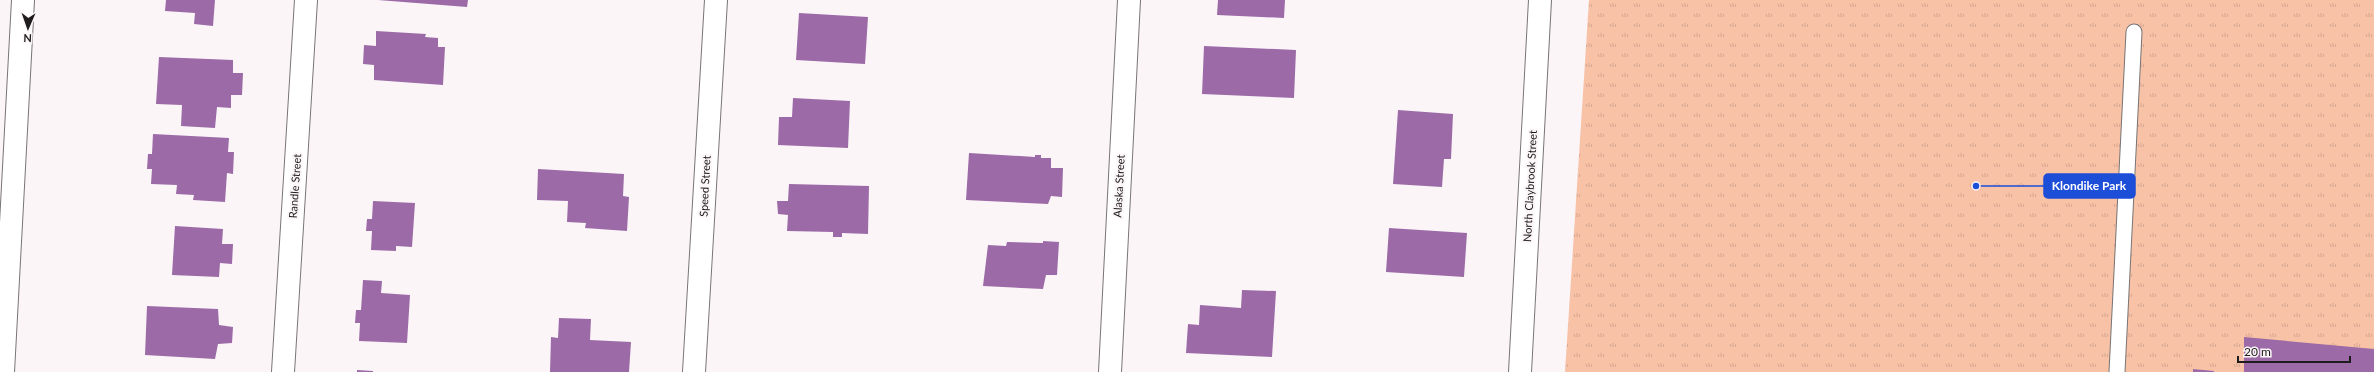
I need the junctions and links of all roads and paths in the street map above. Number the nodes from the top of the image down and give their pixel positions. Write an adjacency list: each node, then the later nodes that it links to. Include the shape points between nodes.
1 (23, 0): 7 (street)
2 (306, 0): 8 (street, Randle Street)
3 (716, 0): 9 (street, Speed Street)
4 (1129, 0): 10 (street, Alaska Street)
5 (1540, 0): 11 (street, North Claybrook Street)
6 (2134, 32): 12 (lane)
7 (3, 372)
8 (283, 372)
9 (694, 372)
10 (1110, 372)
11 (1520, 372)
12 (2117, 372)

